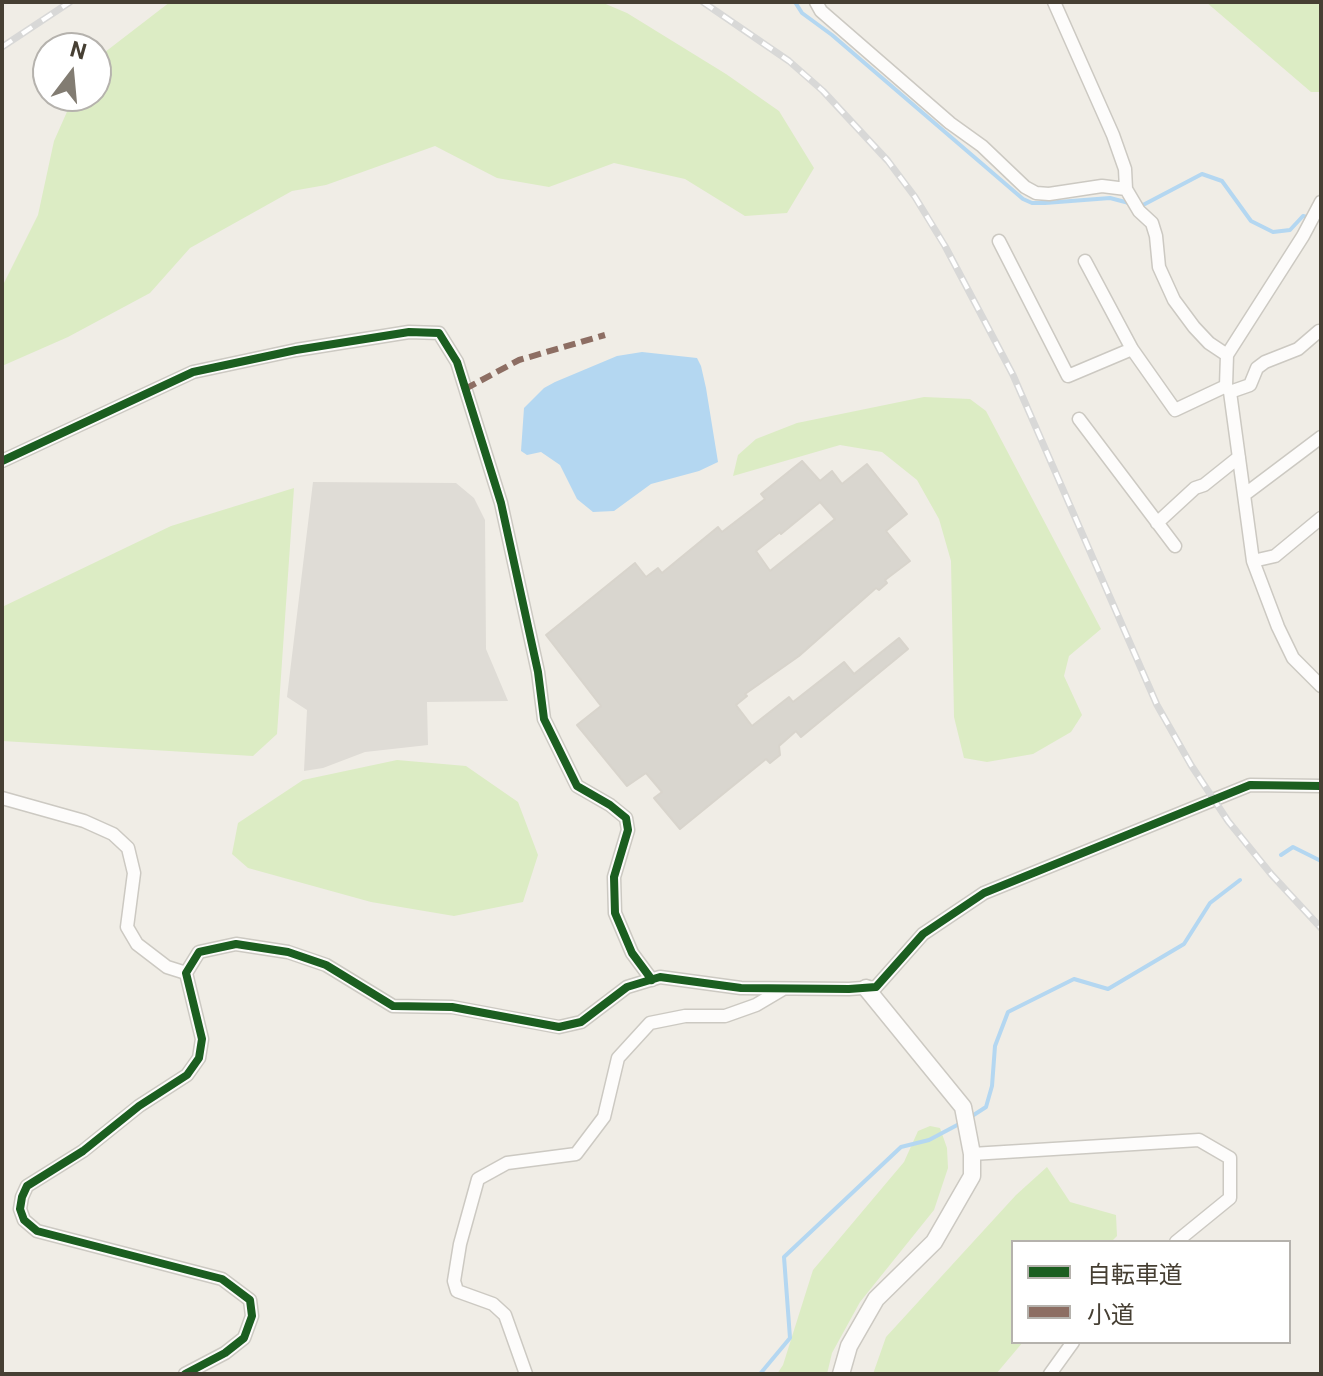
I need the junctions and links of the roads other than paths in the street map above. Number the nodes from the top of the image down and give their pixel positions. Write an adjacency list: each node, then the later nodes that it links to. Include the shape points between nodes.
1 (816, 2): 3 (street, via 1025,187 1049,194 1102,186)
2 (1054, 2): 3 (street, via 1113,135)
3 (1128, 192): 9 (street, via 1152,223 1159,267 1174,300 1201,335)
4 (1320, 204): 9 (street)
5 (999, 241): 8 (street, via 1068,376)
6 (1085, 261): 8 (street)
7 (1319, 331): 10 (street, via 1298,349 1257,368 1250,385)
8 (1132, 349): 10 (street, via 1175,410)
9 (1227, 355): 10 (street)
10 (1228, 389): 13 (street)
11 (1079, 419): 17 (street)
12 (1321, 437): 15 (street)
13 (1239, 457): 15 (street); 17 (street)
14 (2, 461): 24 (street, via 193,372 409,332 439,333 457,362 501,503 544,719 577,786 626,818 628,830 614,877 615,913 632,953)
15 (1244, 495): 19 (street)
16 (1321, 518): 19 (street, via 1275,556)
17 (1157, 523): 18 (street)
18 (1175, 546)
19 (1253, 561): 20 (street, via 1293,658)
20 (1321, 686)
21 (1321, 786): 26 (street, via 1250,785 984,893 923,934 876,987)
22 (2, 798): 23 (street, via 84,821 113,834 128,848 134,873 127,927 137,944 167,967)
23 (186, 973): 24 (street, via 199,952 236,944 288,952 326,965 393,1006 452,1007 559,1027 581,1022 627,987); 30 (street, via 202,1039 199,1058 187,1075 27,1186 20,1209 37,1231 222,1279 250,1300 252,1316 244,1338)
24 (652, 980): 25 (street)
25 (785, 988): 26 (street); 31 (street, via 725,1016 650,1023 618,1058 604,1117 576,1154 507,1163 478,1179 454,1281 457,1291 493,1304 505,1315)
26 (866, 988): 27 (street, via 963,1107)
27 (972, 1154): 28 (street, via 1199,1140 1230,1158 1230,1198); 32 (street, via 972,1176 934,1242 876,1299 849,1346)
28 (1178, 1240)
29 (1072, 1344): 33 (street)
30 (185, 1374)
31 (526, 1374)
32 (841, 1374)
33 (1050, 1374)

